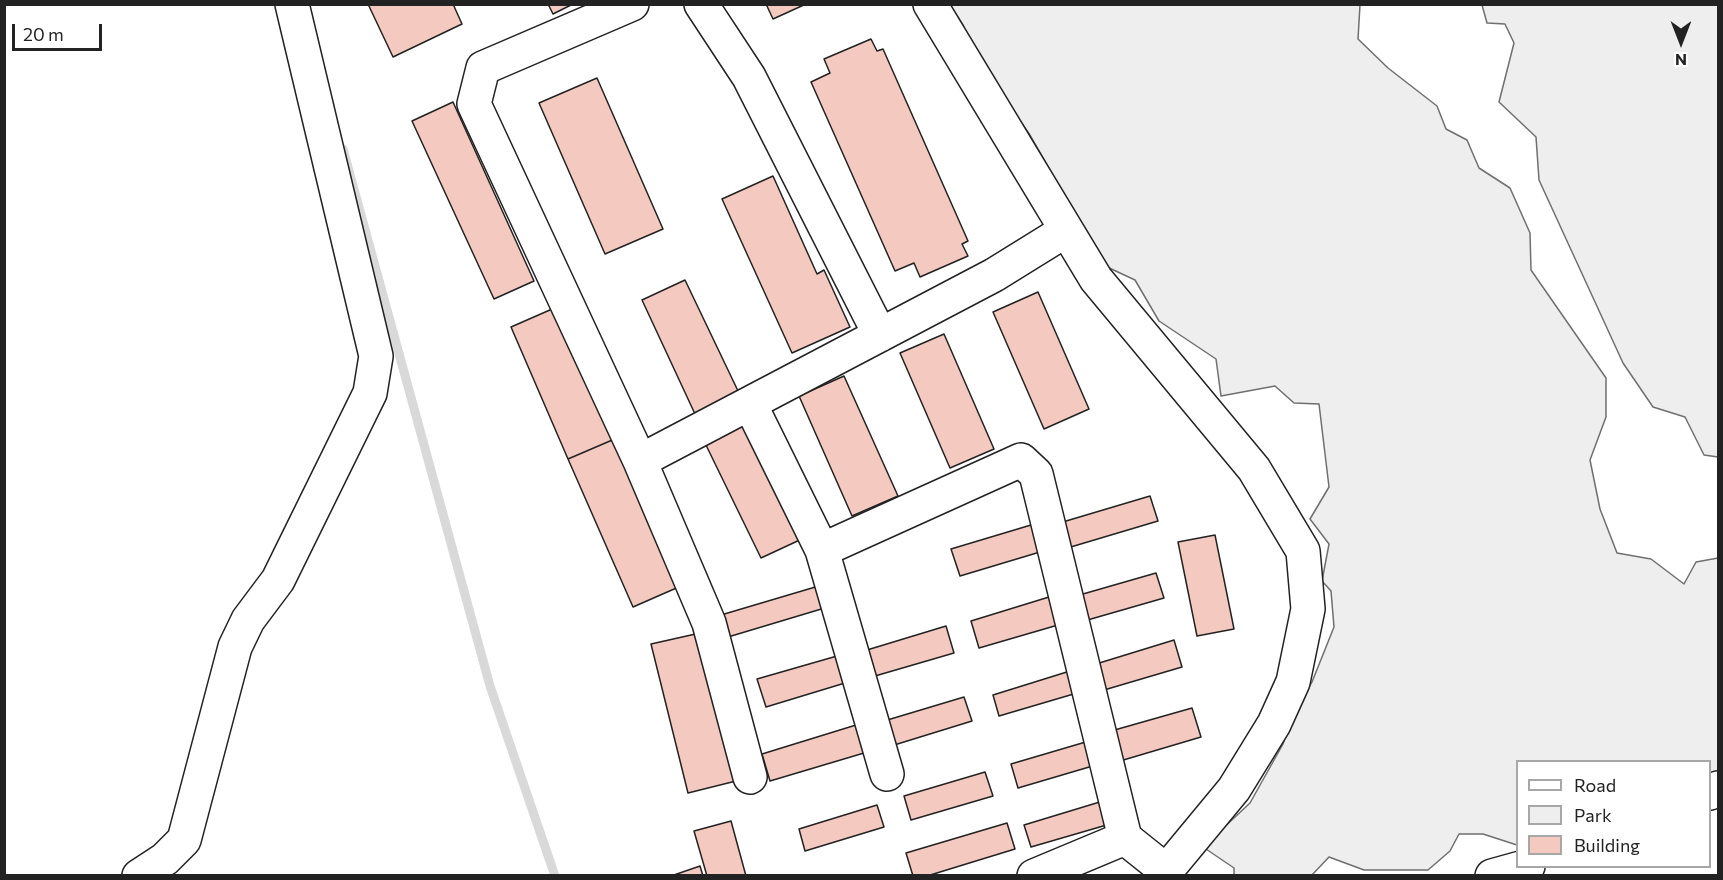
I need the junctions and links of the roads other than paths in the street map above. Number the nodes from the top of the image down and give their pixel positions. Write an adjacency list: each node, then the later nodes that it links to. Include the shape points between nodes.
1 (292, 4): 15 (street, via 376,356 370,393 278,580 248,620 235,647 184,840)
2 (632, 4): 8 (street, via 483,68 474,104)
3 (700, 4): 6 (street, via 749,78)
4 (930, 4): 5 (street)
5 (1065, 231): 6 (street, via 994,275); 14 (street, via 1096,279 1254,469 1303,551 1308,609 1293,682 1274,724 1234,789)
6 (880, 334): 7 (street)
7 (750, 404): 8 (street); 9 (street)
8 (640, 461): 11 (street, via 709,623)
9 (822, 550): 10 (street); 12 (street, via 1021,460 1029,467 1036,474)
10 (887, 774)
11 (750, 777)
12 (1125, 838): 14 (street); 16 (street)
13 (1524, 868): 17 (street)
14 (1164, 873)
15 (140, 876)
16 (1034, 876)
17 (1492, 876)

